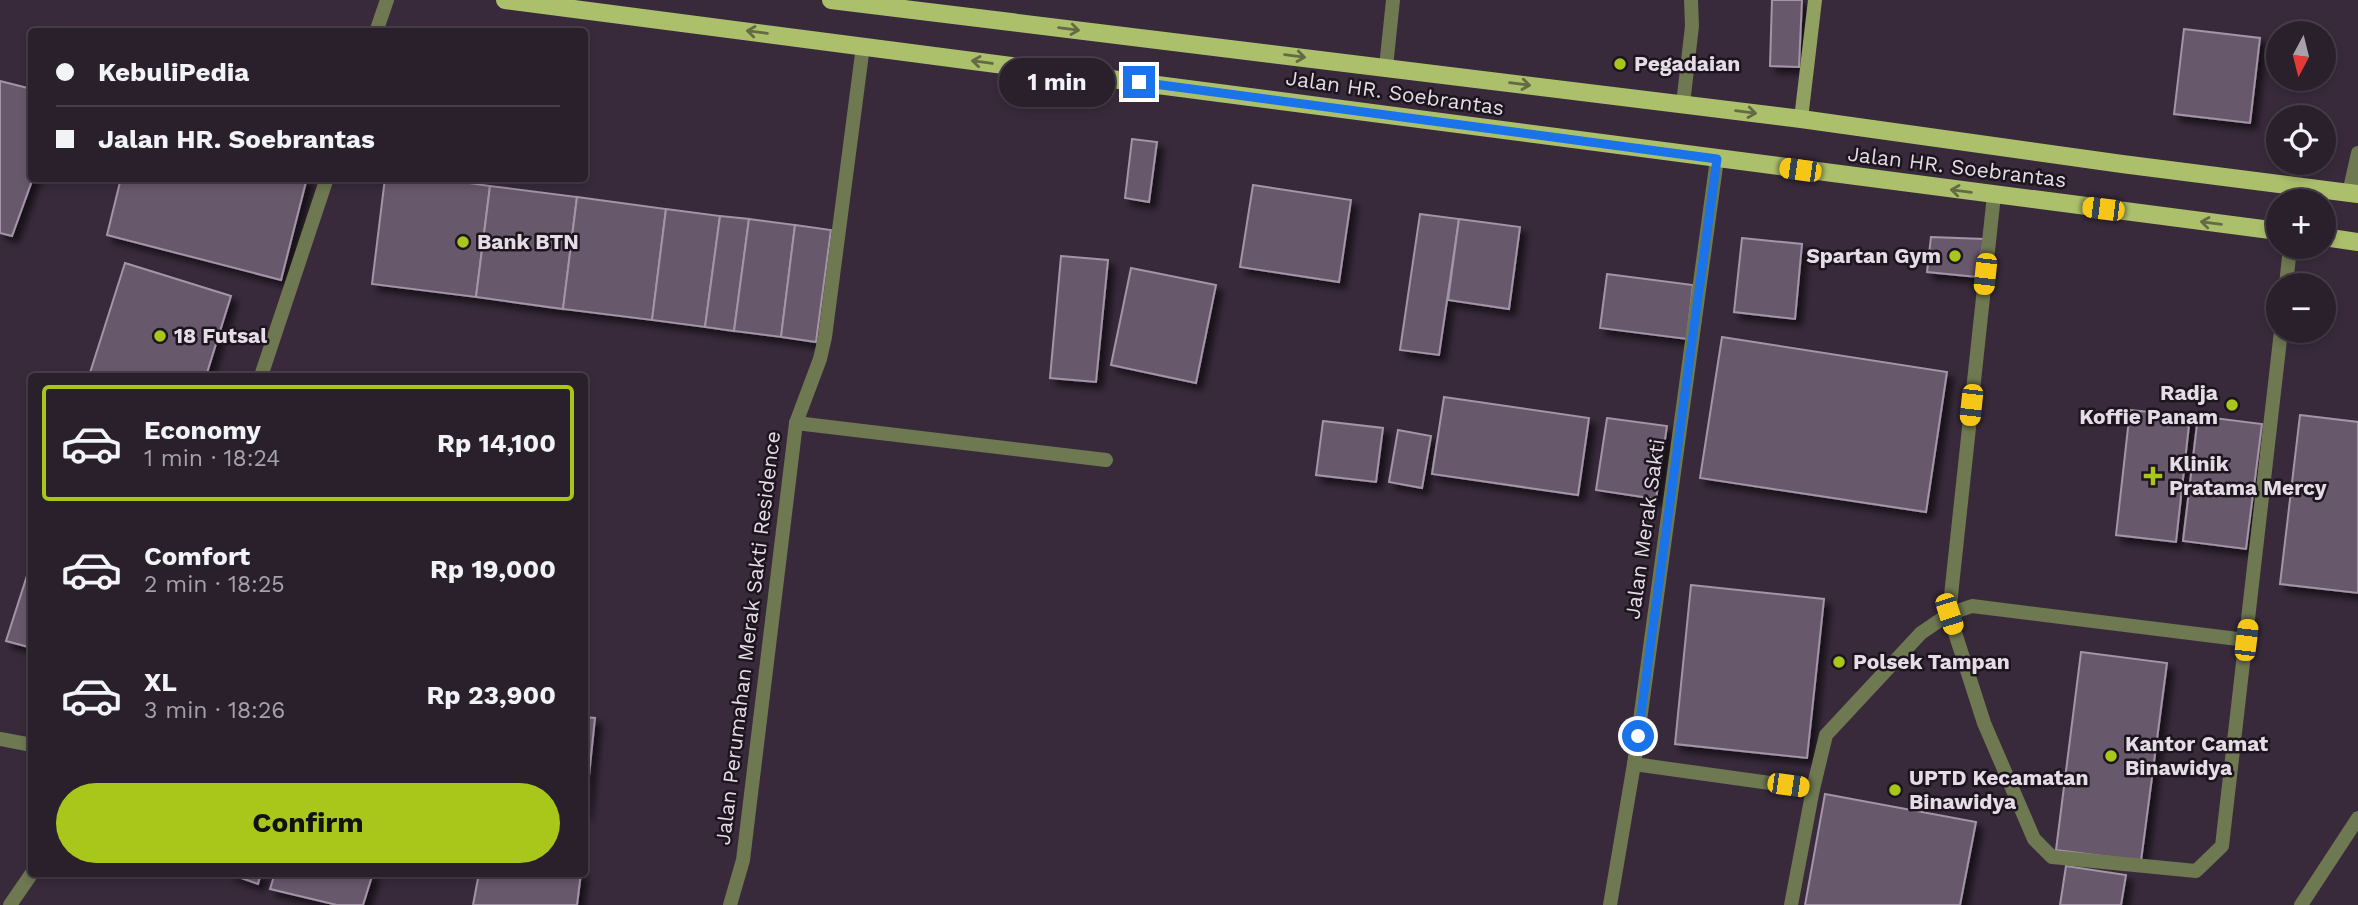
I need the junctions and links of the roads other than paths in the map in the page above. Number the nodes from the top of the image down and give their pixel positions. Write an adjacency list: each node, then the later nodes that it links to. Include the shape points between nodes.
1 (387, 0): 8 (street)
2 (505, 0): 9 (main road, Jalan HR. Soebrantas, one-way to 2)
3 (831, 0): 7 (main road, Jalan HR. Soebrantas)
4 (1393, 0): 10 (street)
5 (1691, 0): 11 (street)
6 (1815, 0): 12 (main road)
7 (877, 3): 10 (main road, Jalan HR. Soebrantas, one-way to 10)
8 (377, 28)
9 (863, 46): 14 (main road, Jalan HR. Soebrantas, one-way to 9); 23 (street, Jalan Perumahan Merak Sakti Residence, via 825,337)
10 (1387, 67): 11 (main road, Jalan HR. Soebrantas, one-way to 11)
11 (1683, 104): 12 (main road, Jalan HR. Soebrantas, one-way to 12)
12 (1801, 119): 16 (main road, Jalan HR. Soebrantas)
13 (2358, 153): 16 (street)
14 (1717, 159): 17 (main road, Jalan HR. Soebrantas, one-way to 14); 29 (street, Jalan Merak Sakti)
15 (326, 182): 22 (street)
16 (2353, 193)
17 (1994, 195): 18 (main road, Jalan HR. Soebrantas, one-way to 17); 25 (street)
18 (2266, 229)
19 (2336, 239): 20 (main road)
20 (2358, 242)
21 (2280, 343): 26 (street)
22 (262, 373)
23 (796, 423): 24 (street); 34 (street, Jalan Perumahan Merak Sakti Residence, via 743,860)
24 (1106, 460)
25 (1949, 614): 26 (street, via 1972,606); 26 (street, via 1984,723 2034,839 2052,857 2196,871 2222,846); 30 (street, via 1921,633 1826,735)
26 (2246, 640)
27 (0, 739): 28 (street)
28 (28, 744)
29 (1634, 764): 30 (street); 35 (street, Jalan Merak Sakti)
30 (1813, 789): 36 (street)
31 (2358, 818): 37 (street)
32 (29, 877): 33 (street)
33 (9, 905)
34 (730, 905)
35 (1610, 905)
36 (1791, 905)
37 (2301, 905)

